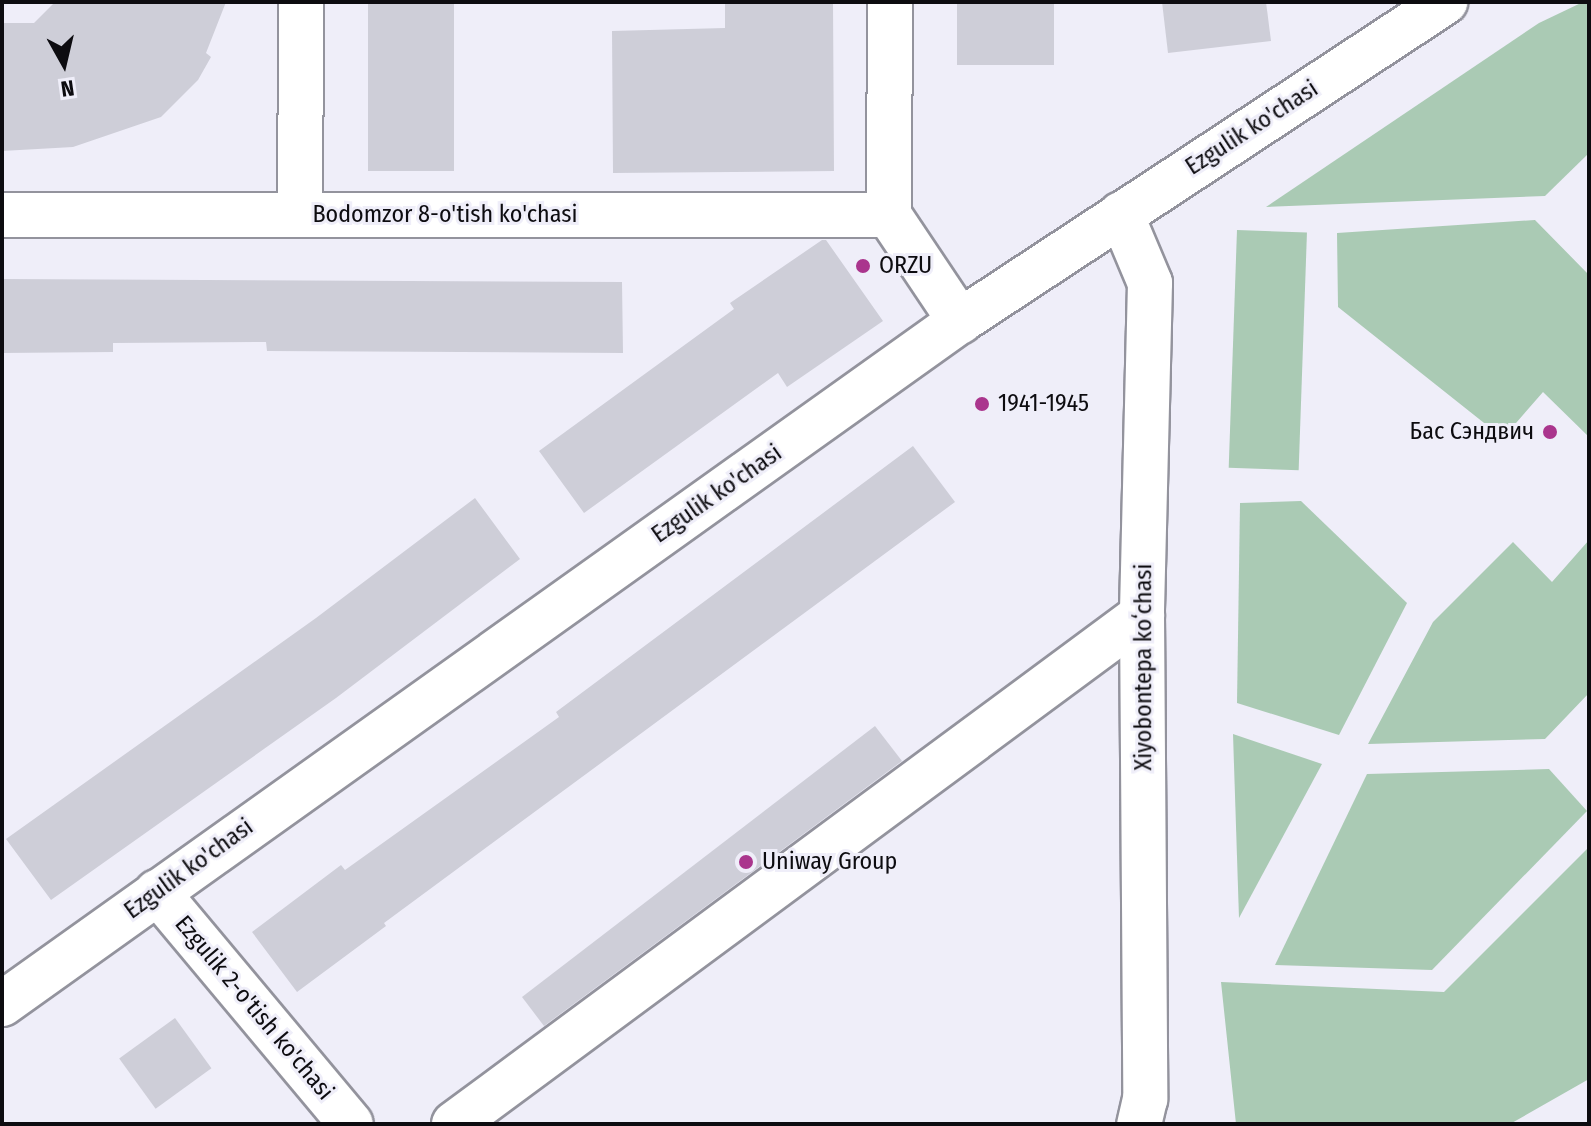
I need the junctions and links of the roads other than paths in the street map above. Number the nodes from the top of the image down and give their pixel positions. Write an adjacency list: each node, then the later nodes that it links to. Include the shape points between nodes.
1 (301, 2): 6 (street)
2 (890, 2): 7 (street)
3 (1445, 2): 4 (street, Ezgulik ko'chasi)
4 (1121, 214): 8 (street, Ezgulik ko'chasi); 9 (street, Xiyobontepa koʻchasi, via 1150,283)
5 (2, 215): 6 (street, Bodomzor 8-o'tish ko'chasi)
6 (300, 215): 7 (street, Bodomzor 8-o'tish ko'chasi)
7 (889, 215): 8 (street)
8 (960, 321): 10 (street, Ezgulik ko'chasi)
9 (1142, 615): 13 (street); 14 (street, Xiyobontepa koʻchasi, via 1145,1099)
10 (157, 892): 11 (street, Ezgulik ko'chasi); 12 (street, Ezgulik 2-o'tish ko'chasi)
11 (2, 1004)
12 (351, 1124)
13 (454, 1124)
14 (1139, 1124)

